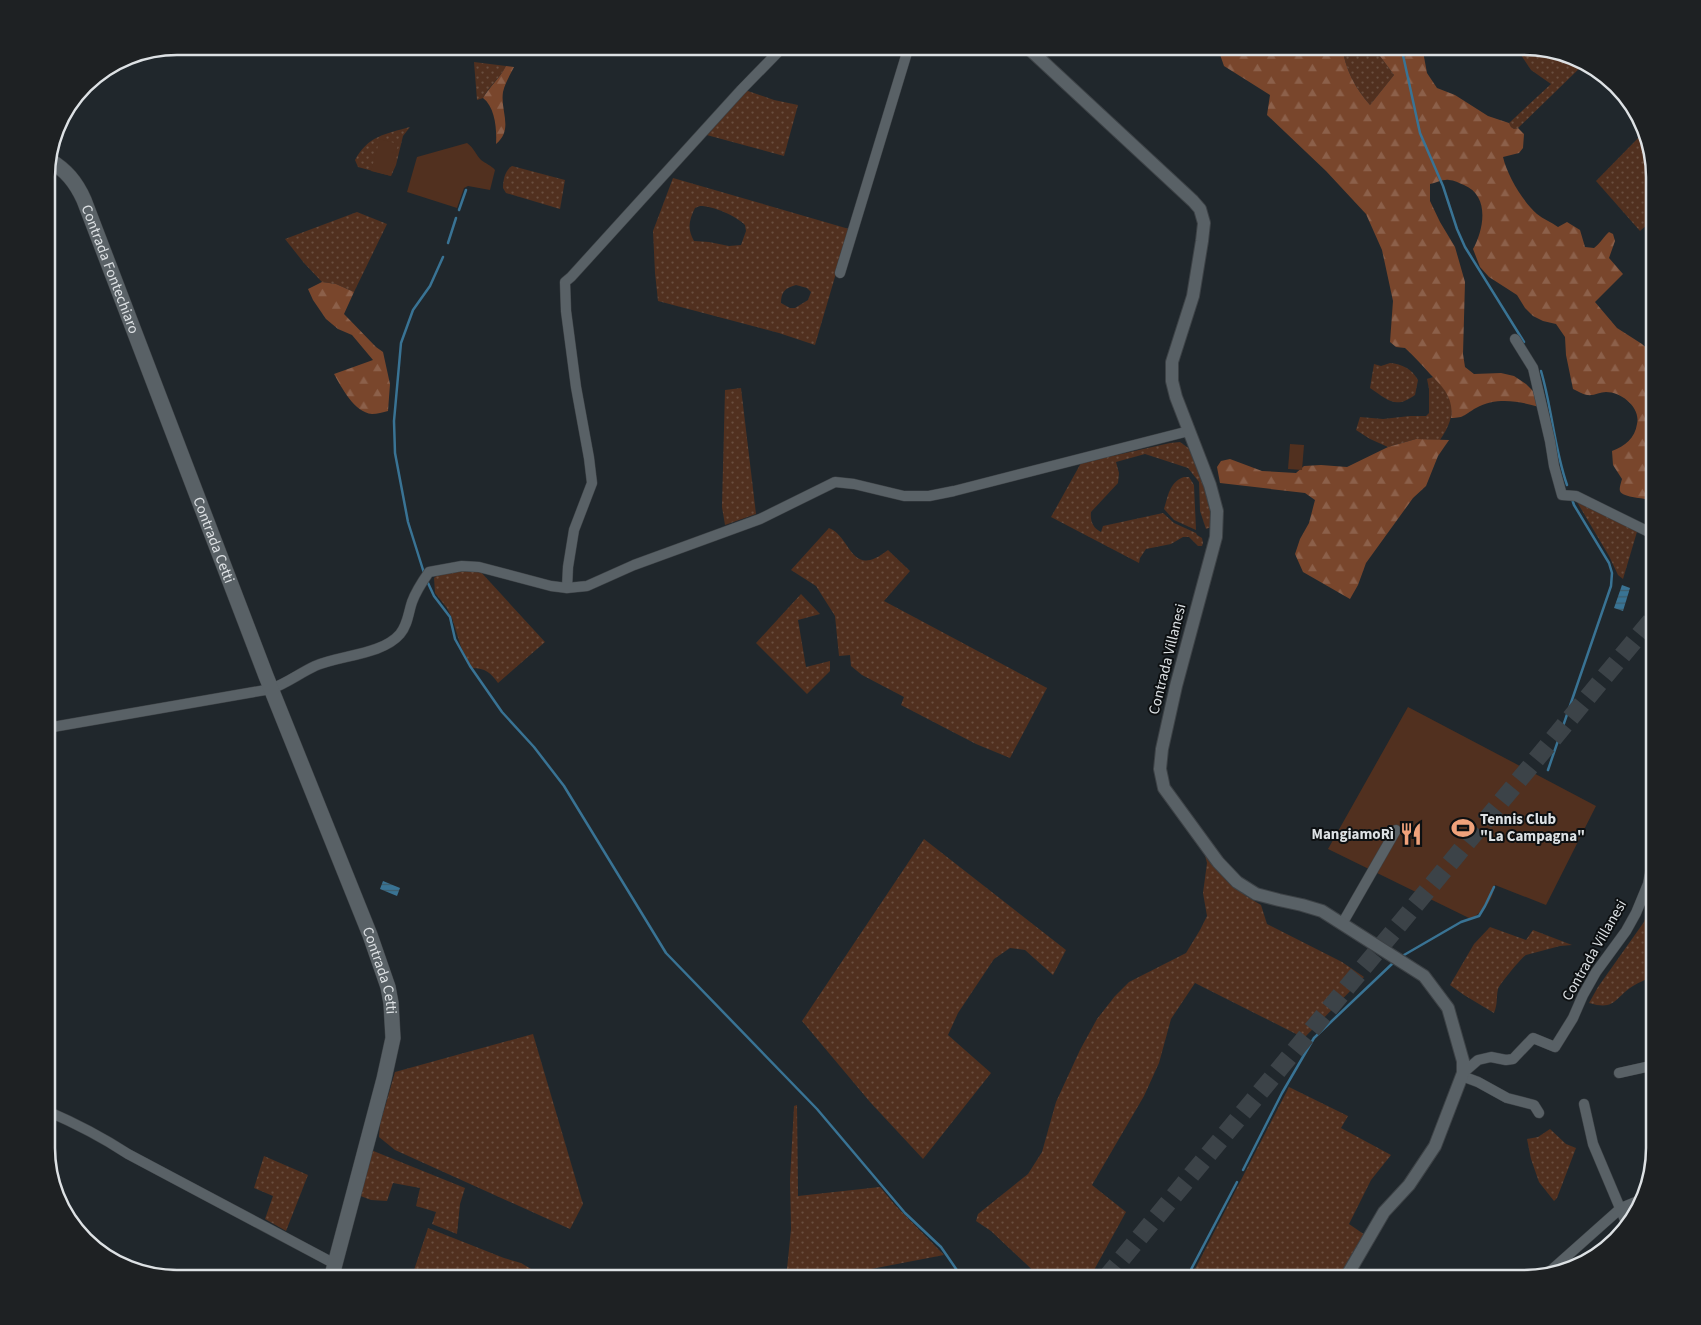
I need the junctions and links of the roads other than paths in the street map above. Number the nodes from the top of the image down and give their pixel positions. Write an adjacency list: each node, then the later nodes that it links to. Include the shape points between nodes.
1 (775, 55): 10 (street, via 565,282 576,387 592,483 574,530)
2 (906, 55): 5 (street)
3 (1036, 55): 8 (street, Contrada Villanesi, via 1200,209 1204,223 1193,296 1172,362 1176,398)
4 (56, 164): 7 (main road, Contrada Fontechiaro, via 78,185)
5 (840, 273)
6 (1515, 339): 9 (street, via 1533,368 1562,494 1576,496)
7 (156, 388): 11 (main road, Contrada Cetti)
8 (1189, 431): 10 (street, via 929,496 904,496 835,482 760,519 634,564 587,586); 15 (street, Contrada Villanesi, via 1210,485 1217,511 1217,527 1162,750 1160,769 1164,788 1218,862 1238,882 1256,894 1322,911)
9 (1646, 531)
10 (567, 588): 11 (street, via 478,567 462,566 429,572 420,583 407,623 393,641 380,648 315,666)
11 (271, 690): 12 (street); 25 (main road, Contrada Cetti, via 370,936 388,987 393,1016 393,1038 384,1079)
12 (55, 726)
13 (1396, 830): 15 (street)
14 (1646, 889): 18 (street, Contrada Villanesi, via 1626,931 1596,972 1555,1047 1534,1038 1513,1059 1491,1057 1478,1060)
15 (1342, 924): 18 (street, Contrada Villanesi, via 1424,976 1435,989 1448,1008 1463,1061)
16 (1646, 1067): 17 (street)
17 (1619, 1073)
18 (1462, 1074): 20 (street, via 1507,1098 1534,1105); 28 (street, Contrada Villanesi, via 1435,1146 1410,1185 1384,1212)
19 (1584, 1104): 23 (street, via 1594,1144)
20 (1539, 1113)
21 (55, 1115): 25 (street, via 100,1136)
22 (1632, 1203): 23 (street)
23 (1621, 1208): 24 (street); 26 (street)
24 (1624, 1217)
25 (335, 1264): 27 (main road, Contrada Cetti)
26 (1556, 1266)
27 (333, 1270)
28 (1350, 1270)

